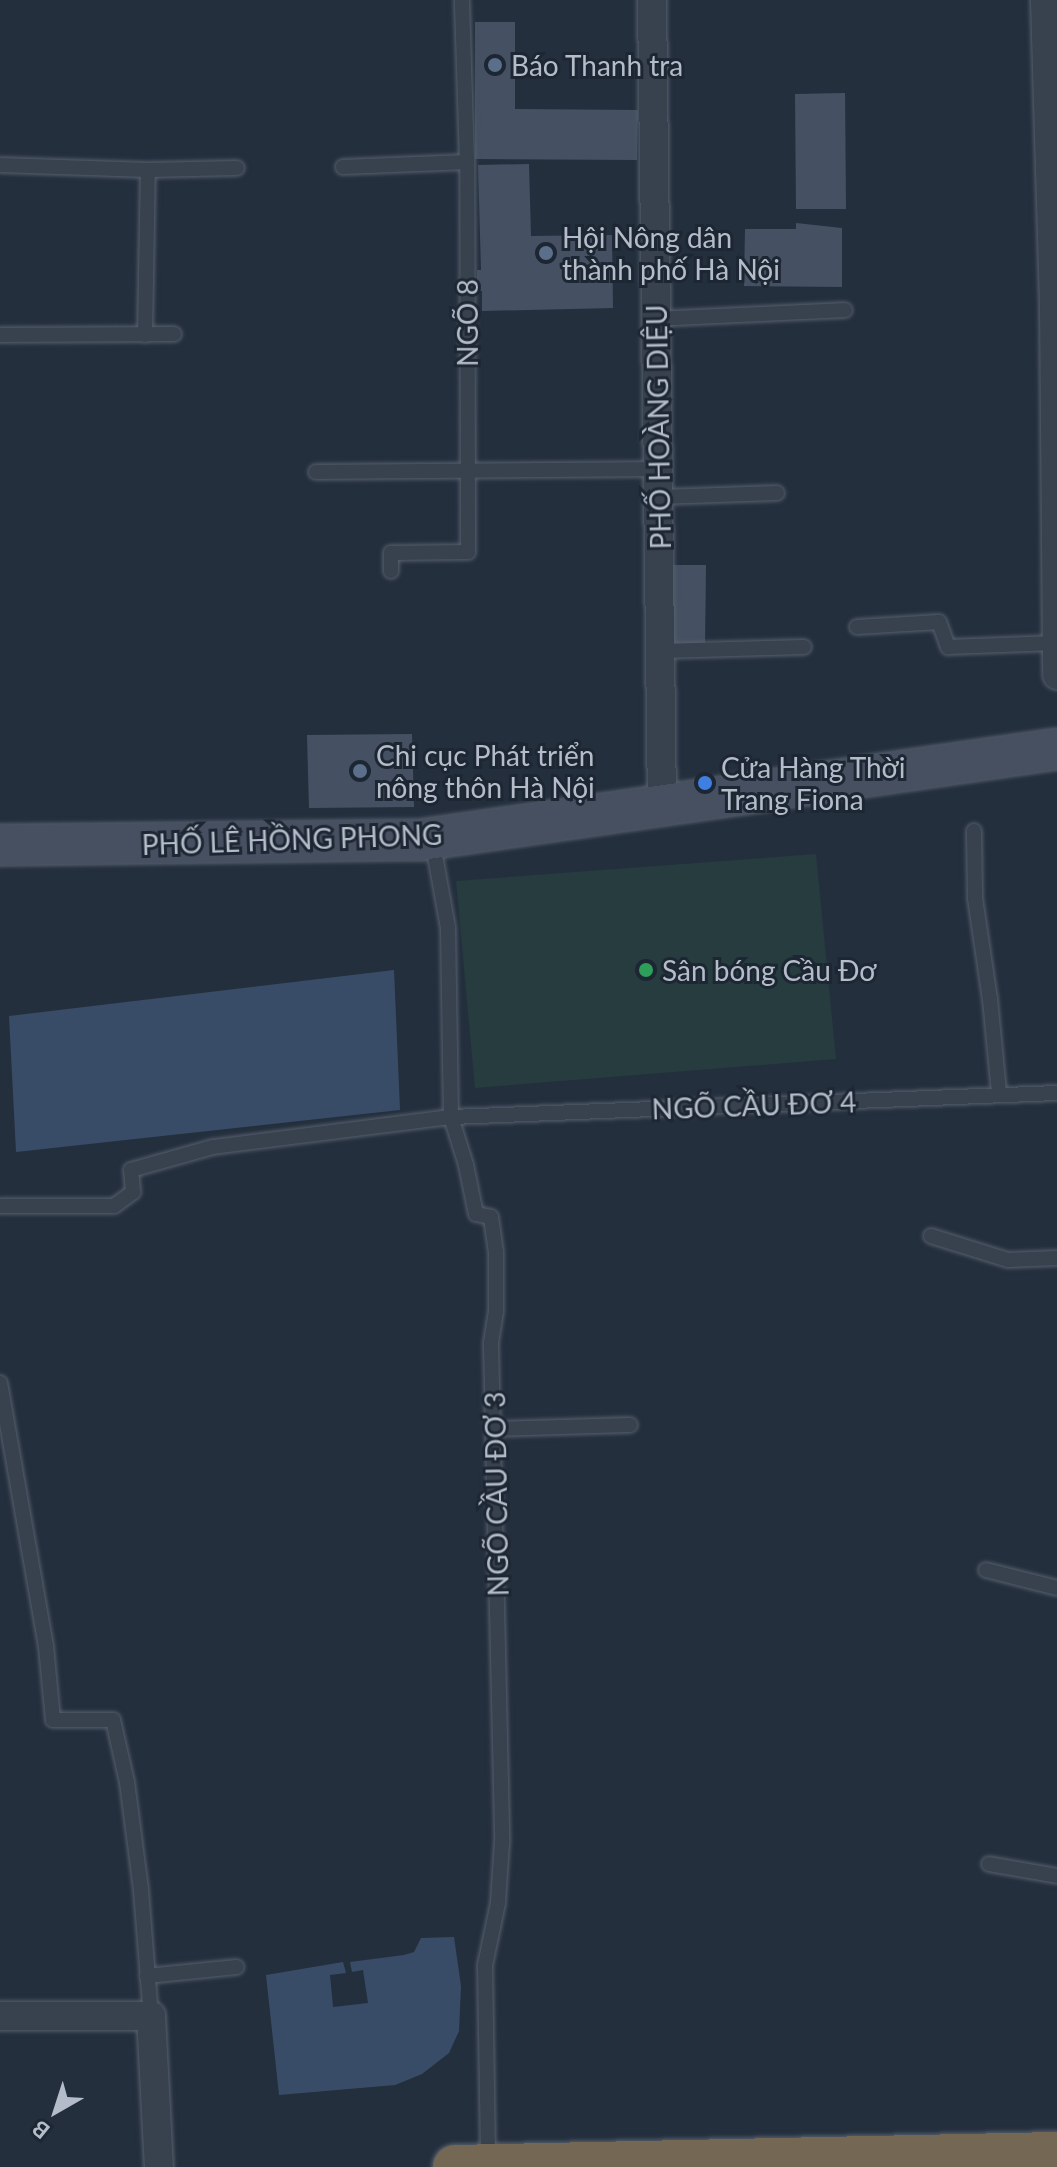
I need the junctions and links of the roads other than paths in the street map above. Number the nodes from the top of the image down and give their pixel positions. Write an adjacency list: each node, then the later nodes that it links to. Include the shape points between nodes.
1 (462, 0): 4 (lane, NGÕ 8)
2 (652, 0): 10 (street, PHỐ HOÀNG DIỆU)
3 (1045, 0): 14 (street)
4 (467, 162): 6 (lane); 15 (lane, NGÕ 8)
5 (0, 165): 8 (lane)
6 (343, 167)
7 (237, 168): 8 (lane)
8 (148, 170): 13 (lane)
9 (845, 310): 10 (lane)
10 (656, 319): 17 (street, PHỐ HOÀNG DIỆU)
11 (174, 334): 13 (lane)
12 (0, 335): 13 (lane)
13 (145, 335)
14 (1056, 458): 21 (street)
15 (467, 471): 16 (lane); 17 (lane); 19 (lane, NGÕ 8, via 468,552 391,553)
16 (316, 472)
17 (658, 483): 18 (lane); 23 (street, PHỐ HOÀNG DIỆU)
18 (777, 493)
19 (391, 571)
20 (857, 627): 21 (lane, via 939,622 948,647)
21 (1056, 643): 24 (street)
22 (804, 647): 23 (lane)
23 (661, 651): 26 (street, PHỐ HOÀNG DIỆU)
24 (1057, 675)
25 (1057, 749): 26 (street, PHỐ LÊ HỒNG PHONG)
26 (662, 805): 28 (street, PHỐ LÊ HỒNG PHONG)
27 (974, 831): 30 (lane, via 975,898)
28 (432, 838): 29 (street, PHỐ LÊ HỒNG PHONG); 32 (lane, NGÕ CẦU ĐƠ 3, via 448,928)
29 (0, 845)
30 (999, 1093): 31 (lane, NGÕ CẦU ĐƠ 4); 32 (lane, NGÕ CẦU ĐƠ 4)
31 (1057, 1093)
32 (451, 1117): 33 (lane, NGÕ CẦU ĐƠ 4, via 213,1147 131,1170 133,1192 114,1206); 38 (lane, NGÕ CẦU ĐƠ 3, via 476,1214 491,1217 496,1252)
33 (0, 1206)
34 (931, 1236): 35 (lane, via 1008,1260)
35 (1057, 1258)
36 (0, 1383): 44 (lane, via 46,1646 53,1720 113,1720 127,1782)
37 (630, 1425): 38 (lane)
38 (493, 1429): 48 (lane, NGÕ CẦU ĐƠ 3, via 502,1842 498,1903 485,1965)
39 (986, 1570): 40 (lane)
40 (1057, 1588)
41 (989, 1864): 42 (lane)
42 (1057, 1876)
43 (237, 1967): 44 (lane)
44 (147, 1976): 46 (lane)
45 (0, 2016): 46 (street)
46 (151, 2016): 49 (street)
47 (1057, 2154): 48 (highway)
48 (488, 2166): 50 (highway)
49 (159, 2167)
50 (455, 2167)

